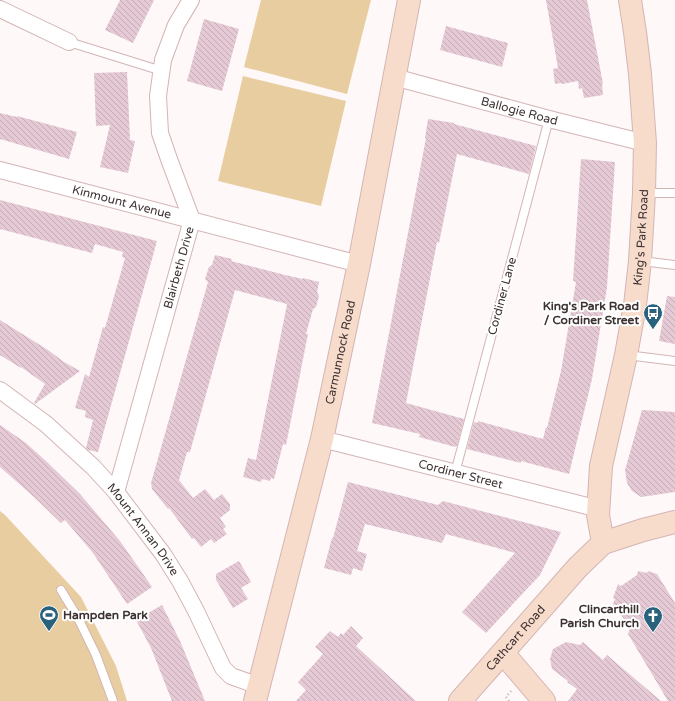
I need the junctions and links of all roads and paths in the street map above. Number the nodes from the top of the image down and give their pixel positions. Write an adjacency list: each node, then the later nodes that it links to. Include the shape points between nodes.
1 (191, 0): 6 (street, Blairbeth Drive, via 176,25 163,60)
2 (409, 0): 7 (street, Carmunnock Road)
3 (630, 0): 9 (street, King's Park Road, via 640,74)
4 (0, 9): 5 (street)
5 (69, 42): 6 (lane)
6 (162, 71): 13 (street, Blairbeth Drive, via 158,96 160,133)
7 (394, 77): 8 (street, Ballogie Road); 15 (street, Carmunnock Road)
8 (549, 119): 9 (street, Ballogie Road); 21 (lane, Cordiner Lane)
9 (645, 143): 11 (street, King's Park Road)
10 (0, 170): 13 (street, Kinmount Avenue)
11 (644, 193): 12 (lane); 14 (street, King's Park Road)
12 (675, 193)
13 (192, 220): 15 (street, Kinmount Avenue); 22 (street, Blairbeth Drive)
14 (640, 261): 16 (lane); 17 (street, King's Park Road)
15 (359, 264): 20 (street, Carmunnock Road)
16 (675, 266)
17 (626, 355): 18 (lane); 23 (street, King's Park Road, via 601,466)
18 (675, 361)
19 (0, 390): 22 (street, Mount Annan Drive, via 46,424)
20 (322, 439): 21 (street, Cordiner Street); 28 (street, Carmunnock Road)
21 (455, 473): 23 (street, Cordiner Street)
22 (116, 492): 28 (street, Mount Annan Drive, via 180,581 223,668)
23 (599, 509): 25 (street, King's Park Road)
24 (675, 522): 25 (street, Cathcart Road)
25 (603, 543): 27 (street, Cathcart Road, via 578,567)
26 (61, 590): 29 (lane, via 96,655)
27 (503, 653): 30 (street, Cathcart Road); 31 (street)
28 (257, 694)
29 (113, 701)
30 (460, 701)
31 (544, 701)

